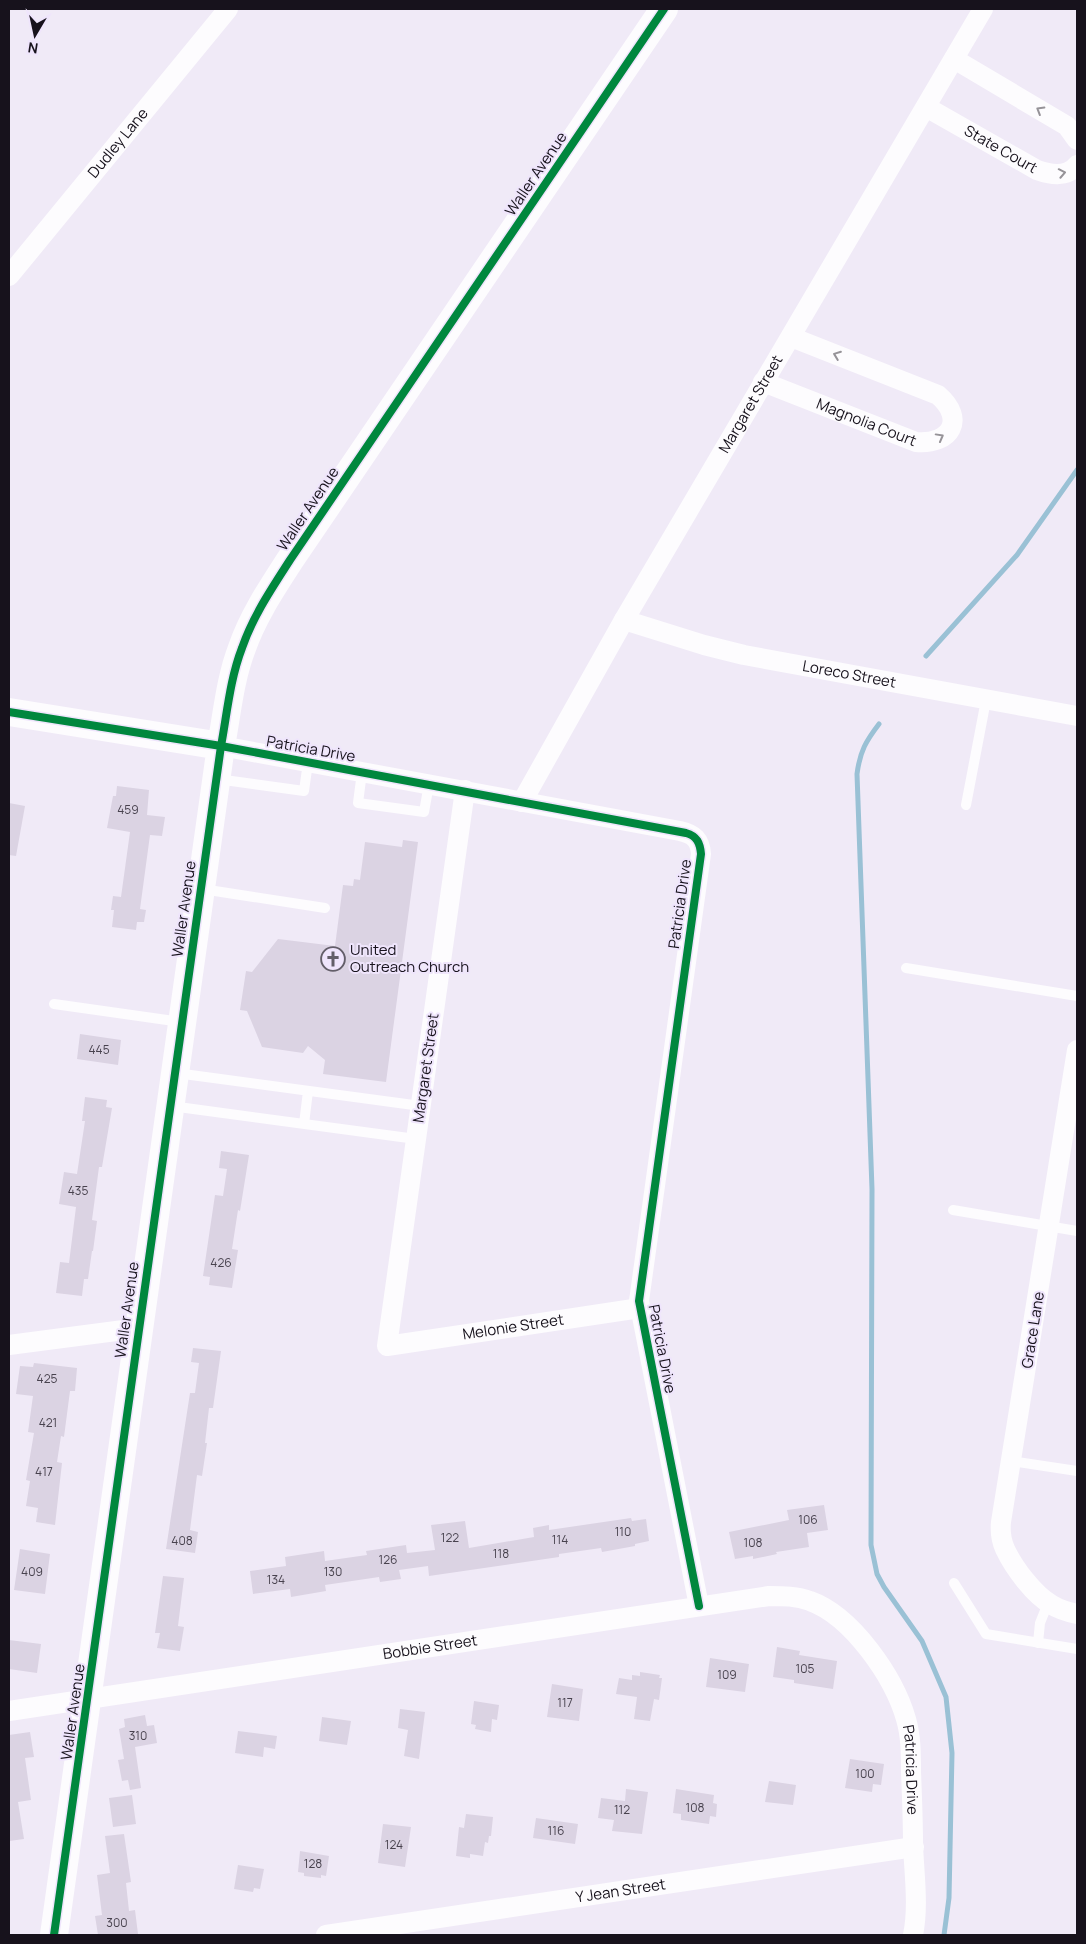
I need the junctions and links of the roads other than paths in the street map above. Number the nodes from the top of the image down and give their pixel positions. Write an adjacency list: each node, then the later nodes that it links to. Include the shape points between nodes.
1 (228, 9): 8 (street, Dudley Lane)
2 (664, 9): 15 (street, Waller Avenue, via 270,591 242,648)
3 (983, 9): 4 (street, Margaret Street)
4 (954, 59): 5 (street, Margaret Street); 6 (street, one-way to 4, via 1067,126)
5 (926, 106): 7 (street, State Court, one-way to 7, via 1037,170 1066,174); 9 (street, Margaret Street)
6 (1077, 140)
7 (1077, 165)
8 (9, 276)
9 (791, 337): 10 (street, Margaret Street); 10 (street, Magnolia Court, one-way to 9, via 916,442 932,441 949,431 953,421 951,410 938,395)
10 (763, 382): 11 (street, Margaret Street)
11 (624, 620): 12 (street, Loreco Street, via 744,655); 21 (street, Margaret Street)
12 (986, 700): 14 (street, Loreco Street); 22 (lane)
13 (9, 712): 15 (street, Patricia Drive)
14 (1077, 716)
15 (221, 746): 16 (street, Patricia Drive); 18 (street, Waller Avenue)
16 (308, 762): 17 (street, Patricia Drive); 18 (lane, via 304,791)
17 (362, 772): 19 (street, Patricia Drive); 19 (lane, via 358,803 424,812)
18 (216, 778): 23 (street, Waller Avenue)
19 (429, 784): 20 (street, Patricia Drive)
20 (465, 790): 21 (street, Patricia Drive); 33 (street, Margaret Street)
21 (522, 802): 39 (street, Patricia Drive, via 686,833 698,840 700,846)
22 (966, 805)
23 (201, 889): 24 (lane); 28 (street, Waller Avenue)
24 (325, 908)
25 (906, 968): 26 (lane)
26 (1077, 996)
27 (54, 1004): 28 (lane)
28 (182, 1022): 30 (street, Waller Avenue)
29 (1077, 1050): 37 (street, Grace Lane)
30 (175, 1072): 31 (lane); 32 (street, Waller Avenue)
31 (308, 1091): 33 (lane); 34 (lane)
32 (170, 1106): 34 (lane); 40 (street, Waller Avenue)
33 (420, 1106): 35 (street, Margaret Street)
34 (304, 1124): 35 (lane)
35 (416, 1140): 42 (street, Margaret Street)
36 (953, 1210): 37 (lane)
37 (1050, 1227): 38 (lane); 43 (street, Grace Lane)
38 (1077, 1231)
39 (640, 1308): 42 (street, Melonie Street); 47 (street, Patricia Drive)
40 (139, 1328): 41 (street); 52 (street, Waller Avenue)
41 (9, 1345)
42 (387, 1346)
43 (1011, 1461): 44 (lane); 46 (street, Grace Lane, via 1000,1535 1004,1548)
44 (1077, 1470)
45 (954, 1583): 50 (lane, via 986,1634)
46 (1044, 1600): 48 (street, via 1063,1611); 50 (lane)
47 (699, 1606): 49 (street, Bobbie Street, via 769,1596 799,1597 824,1607); 52 (street, Bobbie Street)
48 (1077, 1614)
49 (844, 1623): 54 (street, Patricia Drive, via 882,1667 906,1719)
50 (1038, 1642): 51 (lane)
51 (1077, 1649)
52 (89, 1699): 53 (street, Bobbie Street); 55 (street, Waller Avenue)
53 (9, 1711)
54 (914, 1847): 56 (street, Y Jean Street); 57 (street, Patricia Drive)
55 (54, 1935)
56 (326, 1935)
57 (913, 1935)

